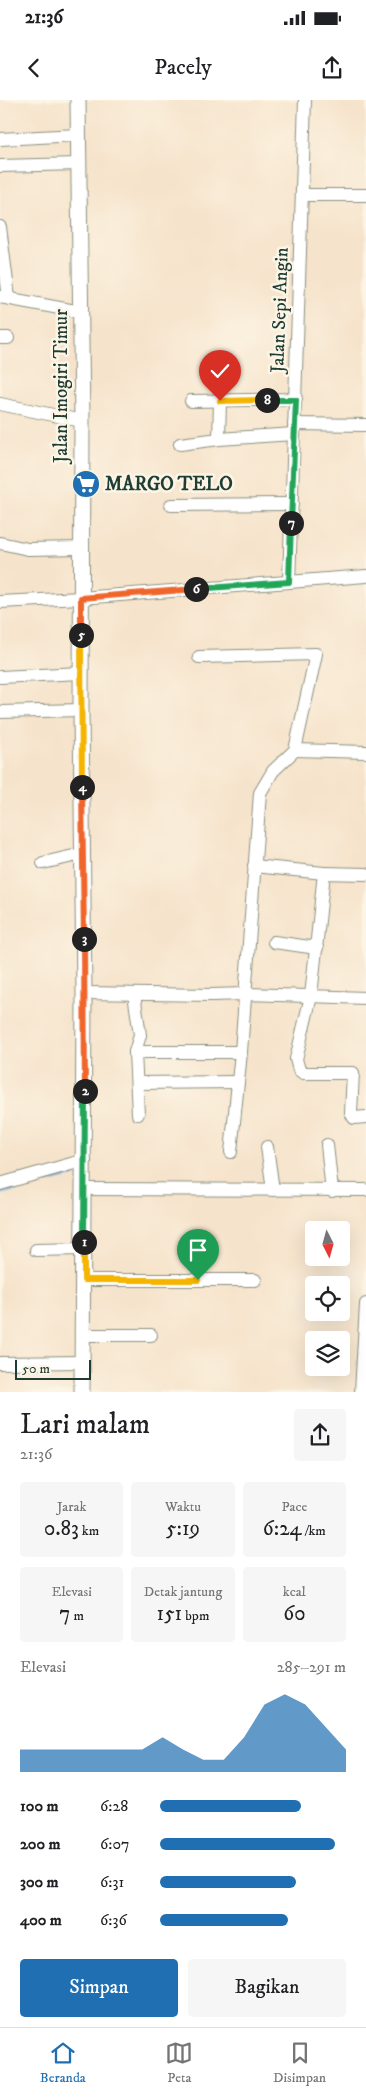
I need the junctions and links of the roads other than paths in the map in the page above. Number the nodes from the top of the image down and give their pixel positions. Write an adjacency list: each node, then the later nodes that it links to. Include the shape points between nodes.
1 (78, 100): 3 (main road, Jalan Imogiri Timur)
2 (305, 100): 7 (street, Jalan Sepi Angin)
3 (78, 135): 4 (street); 5 (main road, Jalan Imogiri Timur)
4 (0, 139)
5 (79, 164): 6 (street); 11 (main road, Jalan Imogiri Timur)
6 (0, 166)
7 (302, 195): 8 (street); 12 (street, Jalan Sepi Angin)
8 (366, 195)
9 (0, 227): 10 (street)
10 (4, 297): 11 (street)
11 (81, 312): 16 (main road, Jalan Imogiri Timur)
12 (296, 400): 14 (street); 18 (street, Jalan Sepi Angin)
13 (191, 401): 14 (street)
14 (220, 401): 19 (street)
15 (0, 404): 16 (street)
16 (82, 420): 24 (main road, Jalan Imogiri Timur)
17 (366, 425): 18 (street)
18 (294, 429): 19 (street); 21 (street, Jalan Sepi Angin)
19 (219, 439): 20 (street)
20 (180, 444)
21 (292, 504): 22 (street); 26 (street, Jalan Sepi Angin)
22 (170, 505)
23 (0, 544): 24 (street, via 28,549)
24 (81, 548): 27 (main road, Jalan Imogiri Timur)
25 (366, 576): 26 (street)
26 (289, 582): 27 (street)
27 (81, 598): 28 (street); 30 (main road, Jalan Imogiri Timur)
28 (0, 602)
29 (199, 657): 34 (street, via 315,653)
30 (81, 673): 31 (street); 32 (main road, Jalan Imogiri Timur)
31 (0, 677)
32 (81, 710): 33 (street); 36 (main road, Jalan Imogiri Timur)
33 (0, 712)
34 (295, 750): 35 (street); 38 (street, via 273,771 260,794)
35 (366, 752)
36 (82, 854): 37 (street); 43 (main road, Jalan Imogiri Timur)
37 (43, 863)
38 (254, 866): 39 (street); 45 (street)
39 (324, 873): 40 (street); 42 (street)
40 (366, 874)
41 (274, 942): 42 (street)
42 (317, 948): 46 (street)
43 (84, 993): 44 (street); 57 (main road, Jalan Imogiri Timur)
44 (134, 994): 45 (street); 48 (street, via 140,1035)
45 (245, 994): 46 (street); 49 (street)
46 (311, 996): 47 (street); 53 (street, via 296,1059 299,1070 304,1073 353,1073 351,1113 354,1118)
47 (366, 998)
48 (135, 1052): 49 (street); 51 (street)
49 (241, 1052): 50 (street)
50 (238, 1082): 51 (street); 56 (street)
51 (137, 1083): 52 (street)
52 (138, 1114)
53 (366, 1117)
54 (327, 1145): 61 (street)
55 (267, 1146): 59 (street)
56 (231, 1152)
57 (84, 1177): 58 (street); 59 (street); 62 (main road, Jalan Imogiri Timur)
58 (0, 1184)
59 (272, 1190): 61 (street)
60 (366, 1190): 61 (street)
61 (332, 1191)
62 (84, 1249): 63 (street); 64 (main road, Jalan Imogiri Timur)
63 (36, 1250)
64 (84, 1280): 65 (street); 68 (main road, Jalan Imogiri Timur)
65 (256, 1280)
66 (366, 1304): 72 (street)
67 (152, 1335): 68 (street)
68 (83, 1336): 69 (main road, Jalan Imogiri Timur)
69 (83, 1362): 70 (street); 71 (main road, Jalan Imogiri Timur)
70 (0, 1363)
71 (82, 1392)
72 (361, 1392)

